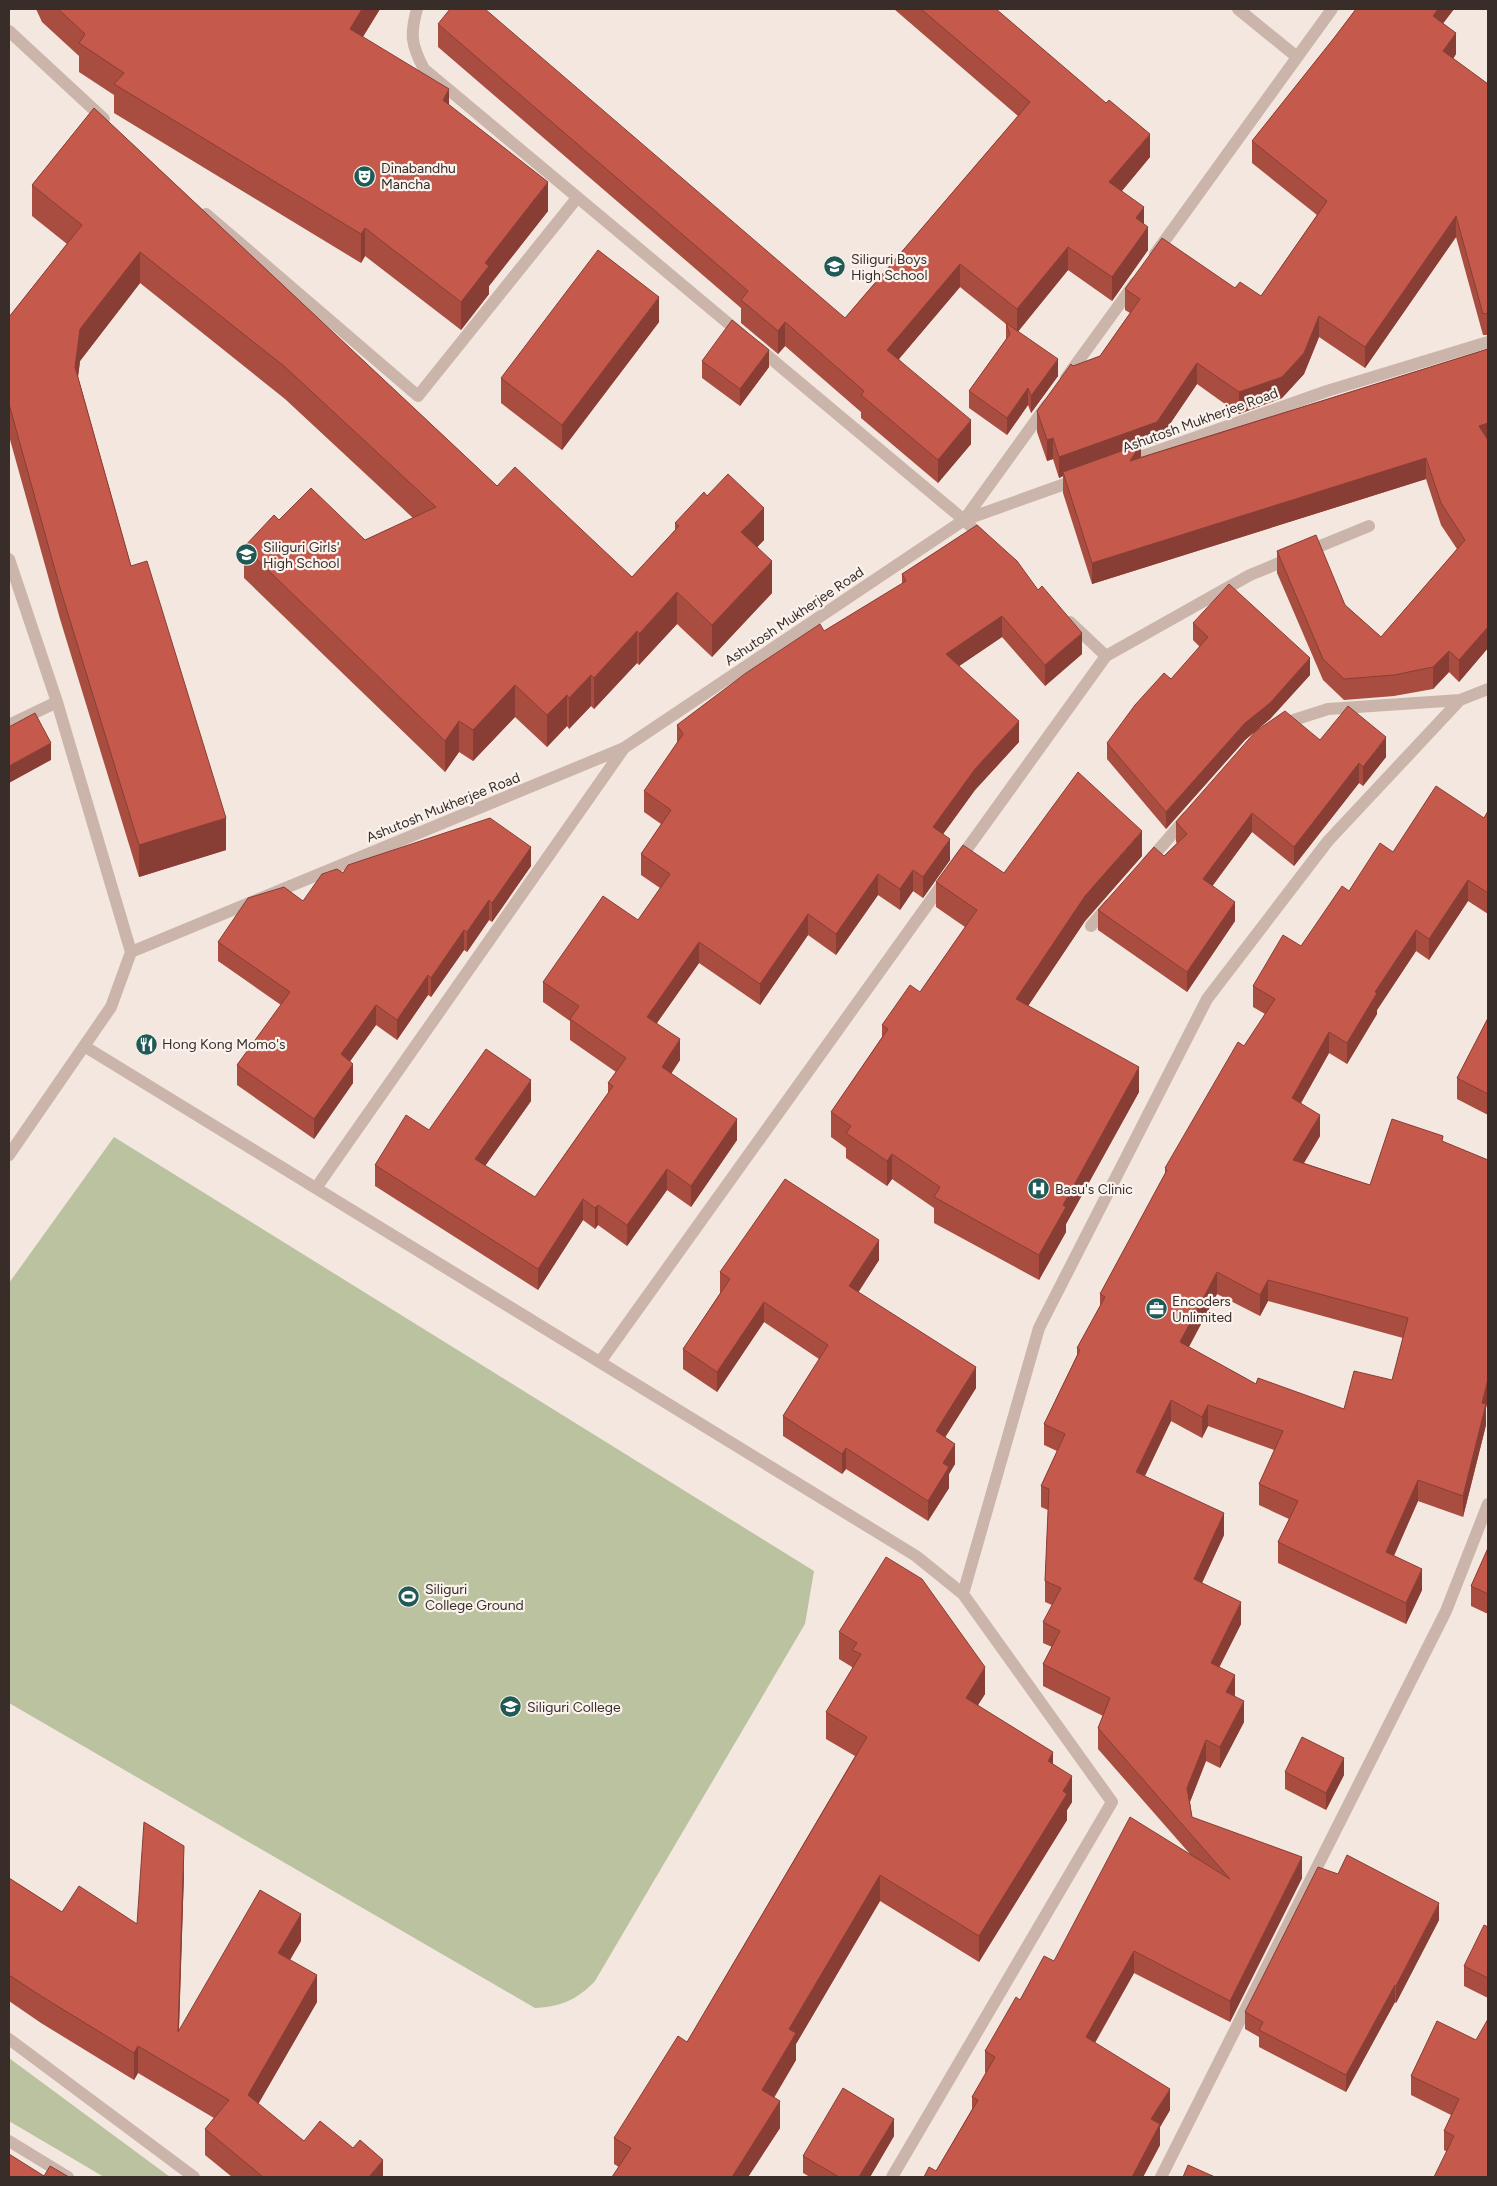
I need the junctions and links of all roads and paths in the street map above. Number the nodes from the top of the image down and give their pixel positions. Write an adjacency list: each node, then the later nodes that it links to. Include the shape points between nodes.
1 (417, 9): 7 (street, via 411,31 414,52 424,69)
2 (1238, 9): 5 (street)
3 (1332, 9): 5 (street)
4 (9, 31): 6 (street)
5 (1297, 57): 12 (street)
6 (116, 131)
7 (577, 198): 8 (street, via 418,396); 12 (street)
8 (194, 204)
9 (1488, 342): 10 (street, Ashutosh Mukherjee Road, via 1327,391)
10 (1113, 467)
11 (1094, 473): 12 (street, Ashutosh Mukherjee Road)
12 (964, 520): 14 (street); 23 (street, Ashutosh Mukherjee Road)
13 (1368, 526): 17 (street, via 1250,575)
14 (992, 547)
15 (9, 559): 20 (street)
16 (1063, 615): 17 (street)
17 (1106, 656): 32 (street)
18 (1488, 689): 19 (street)
19 (1460, 700): 22 (street, via 1328,708 1280,724); 34 (street, via 1328,840 1207,999 1039,1328)
20 (57, 702): 21 (street); 28 (street)
21 (9, 725)
22 (1265, 734)
23 (624, 748): 28 (street, Ashutosh Mukherjee Road); 31 (street)
24 (1193, 810): 25 (street)
25 (1142, 868)
26 (1116, 897): 27 (street)
27 (1091, 926)
28 (131, 952): 29 (street, via 111,1006)
29 (84, 1046): 30 (street); 31 (street)
30 (9, 1155)
31 (316, 1188): 32 (street)
32 (600, 1362): 34 (street, via 916,1556)
33 (1488, 1504): 40 (street, via 1446,1611)
34 (963, 1594): 39 (street, via 1112,1802)
35 (9, 2039): 38 (street)
36 (9, 2141): 37 (street)
37 (68, 2177)
38 (194, 2177)
39 (892, 2177)
40 (1161, 2177)

